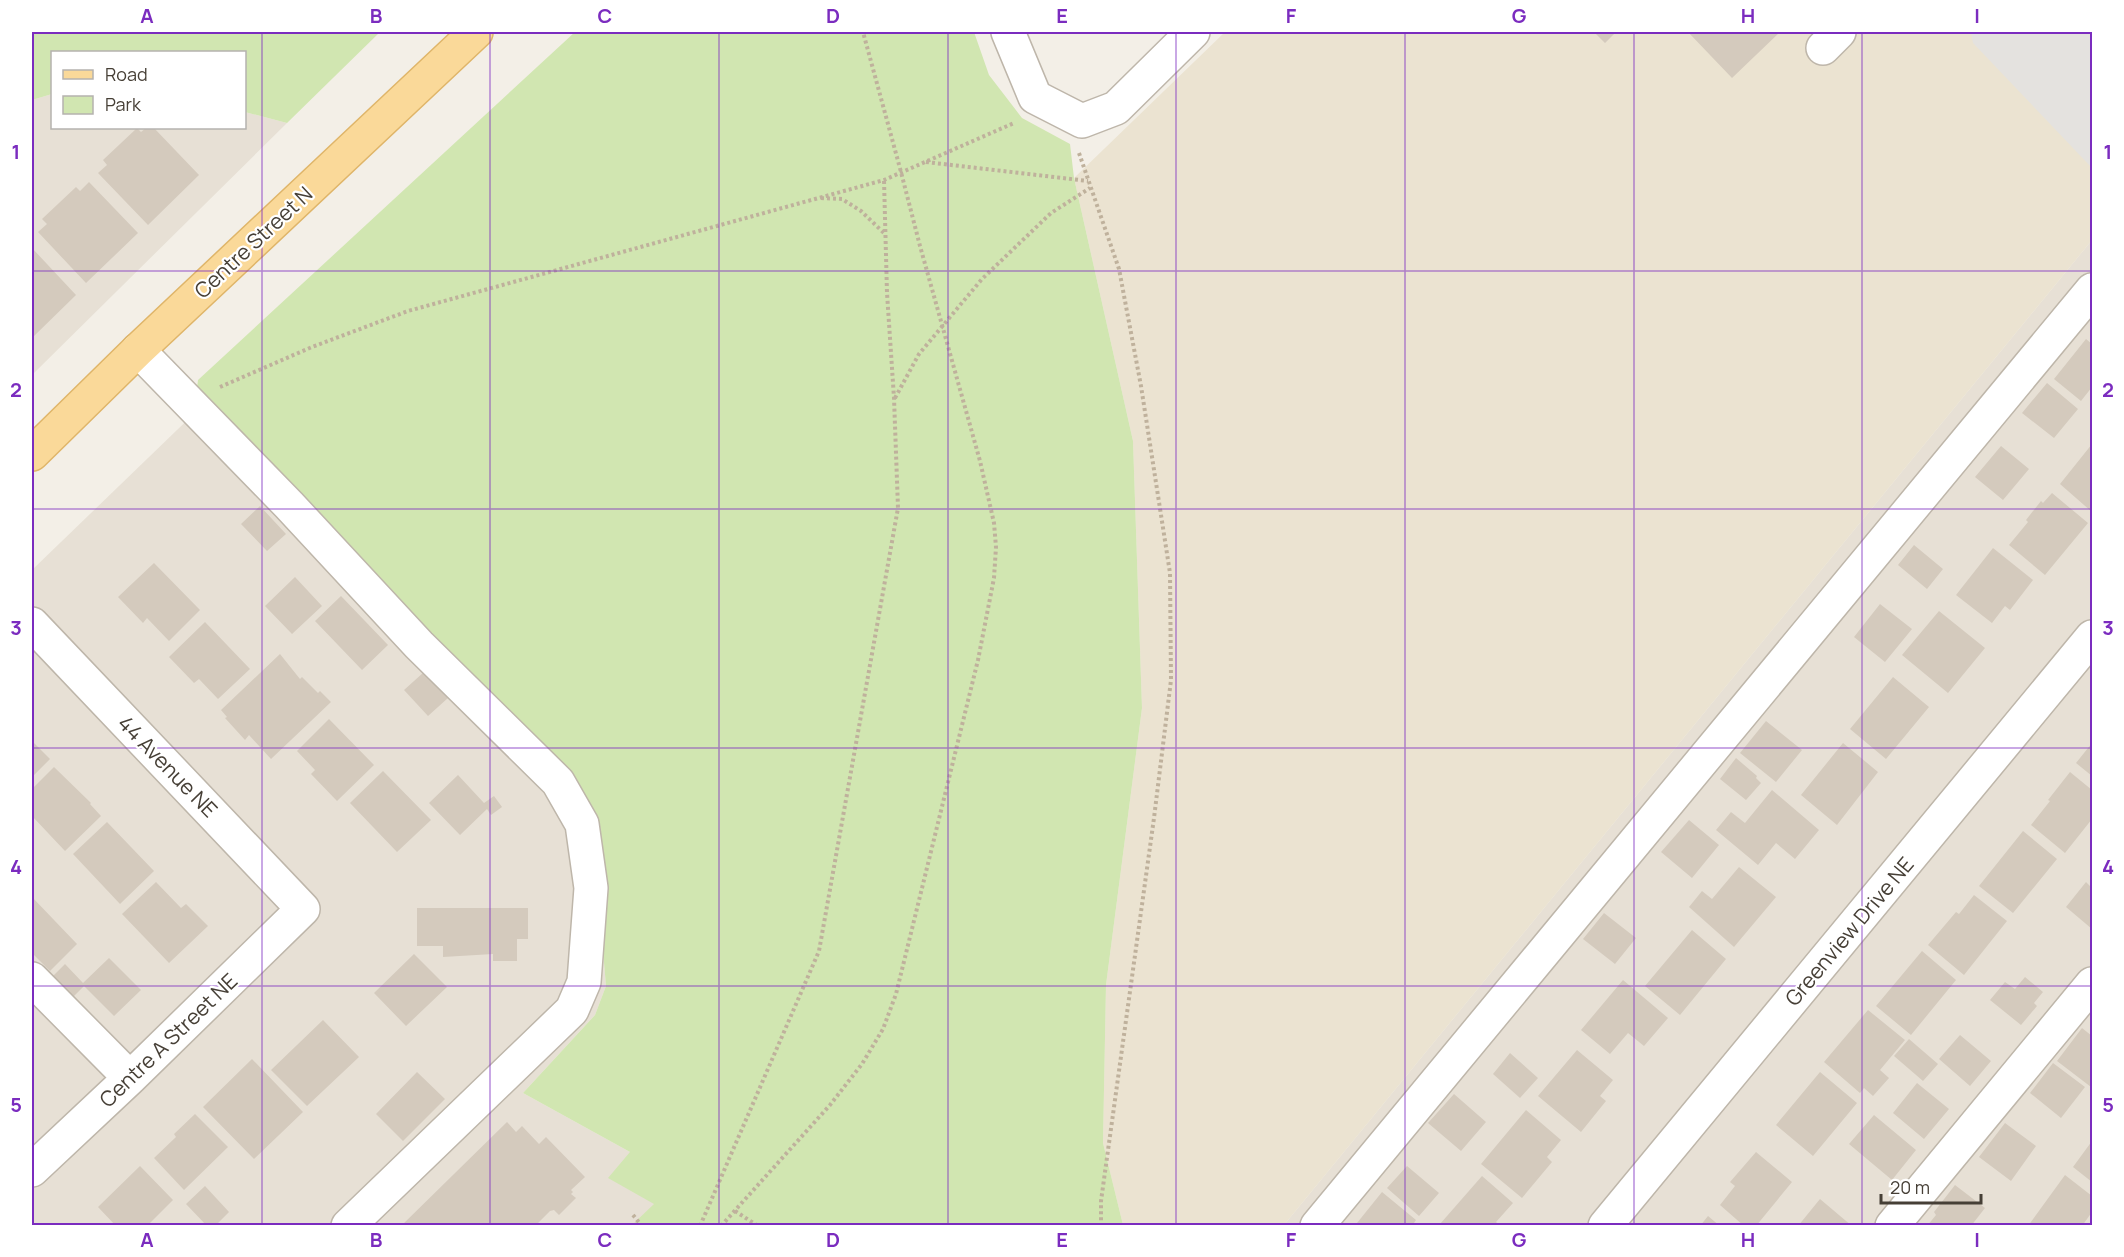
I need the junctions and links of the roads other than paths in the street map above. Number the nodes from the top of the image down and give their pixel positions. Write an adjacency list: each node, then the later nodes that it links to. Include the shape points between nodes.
1 (476, 32): 5 (main road, Centre Street N)
2 (1008, 32): 3 (street, via 1035,97 1079,133 1116,108)
3 (1193, 32)
4 (2092, 291): 15 (street)
5 (138, 350): 6 (main road, Centre Street N); 14 (street, via 419,645 558,782 582,824 591,888 584,982 572,1010)
6 (32, 454)
7 (32, 624): 9 (street, 44 Avenue NE)
8 (2092, 637): 16 (street, Greenview Drive NE)
9 (303, 909): 12 (street, Centre A Street NE)
10 (32, 979): 12 (street)
11 (2092, 984): 17 (street)
12 (130, 1078): 13 (street, Centre A Street NE)
13 (32, 1170)
14 (348, 1226)
15 (1317, 1226)
16 (1605, 1226)
17 (1892, 1226)

